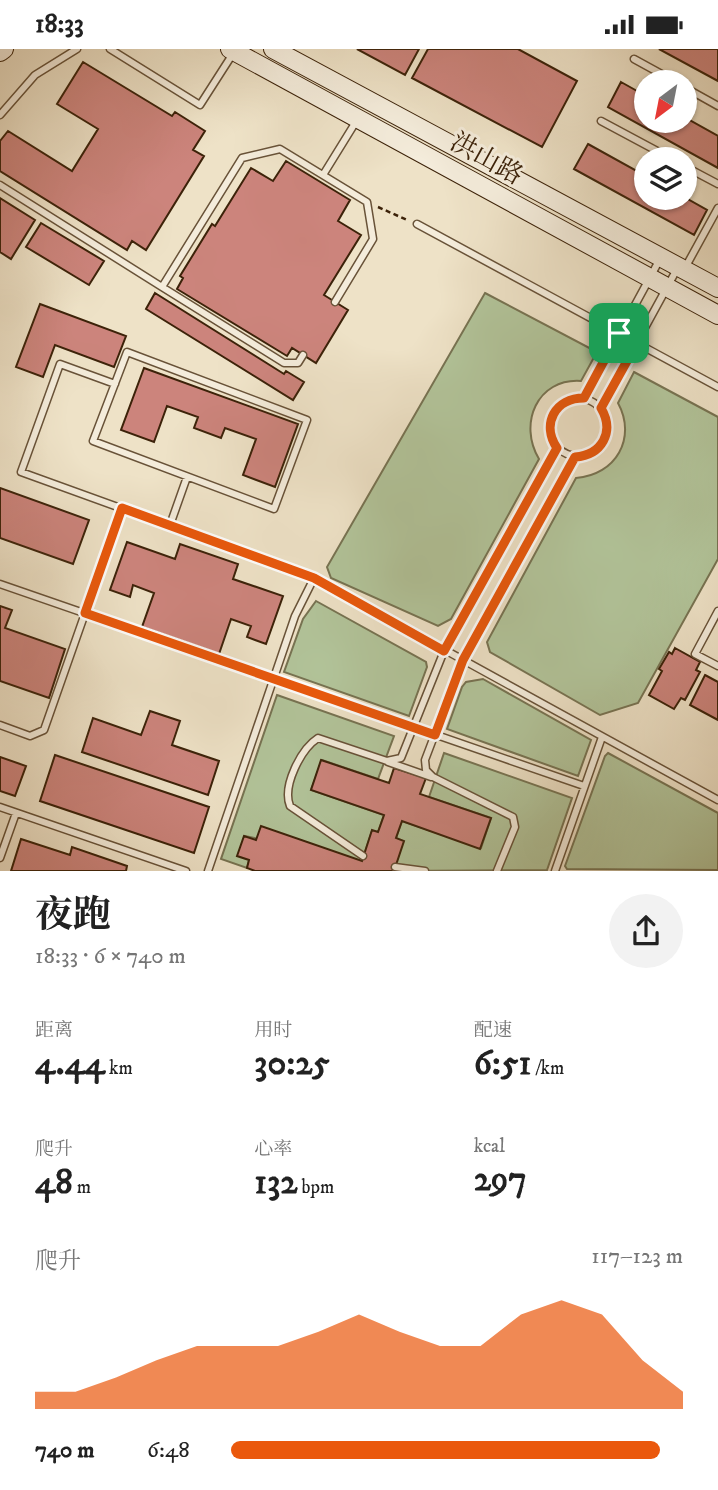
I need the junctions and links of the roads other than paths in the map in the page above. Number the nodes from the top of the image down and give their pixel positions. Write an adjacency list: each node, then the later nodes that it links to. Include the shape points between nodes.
1 (77, 49): 9 (lane, via 35,75)
2 (110, 49): 4 (lane, via 200,105)
3 (274, 49): 19 (main road, 洪山路)
4 (232, 50): 10 (main road, 洪山路)
5 (634, 59): 6 (lane)
6 (654, 70)
7 (697, 94): 8 (lane)
8 (718, 106)
9 (0, 115)
10 (358, 118): 14 (lane); 21 (main road, 洪山路)
11 (601, 121): 12 (lane)
12 (650, 147)
13 (697, 173): 15 (lane)
14 (323, 175): 22 (lane, via 280,149 242,158); 25 (lane, via 367,202 373,239)
15 (718, 184)
16 (0, 185): 22 (lane)
17 (718, 208): 20 (lane)
18 (417, 224): 27 (lane)
19 (661, 257): 20 (main road, 洪山路); 21 (lane)
20 (681, 268): 23 (lane); 24 (main road, 洪山路)
21 (650, 277): 23 (main road, 洪山路); 27 (lane)
22 (162, 287): 29 (lane, via 284,363 298,363)
23 (667, 287): 26 (main road, 洪山路); 28 (lane)
24 (718, 288)
25 (335, 302)
26 (718, 315)
27 (619, 333): 28 (lane); 32 (lane)
28 (637, 343): 31 (lane); 33 (lane)
29 (303, 355)
30 (115, 384): 36 (lane, via 93,441); 36 (lane, via 127,352 307,420 274,509); 37 (lane, via 60,364 21,472)
31 (718, 387)
32 (584, 398): 33 (lane); 34 (lane, via 566,401 552,414 549,432)
33 (601, 408): 35 (lane, via 608,424 604,442 591,454)
34 (557, 448): 35 (lane); 43 (lane)
35 (575, 457): 44 (lane)
36 (187, 477): 38 (lane)
37 (122, 508): 38 (lane); 42 (lane)
38 (170, 525): 39 (lane)
39 (314, 578): 43 (lane); 46 (lane, via 295,616)
40 (0, 584): 42 (lane)
41 (718, 611): 45 (lane, via 695,654)
42 (85, 613): 46 (lane); 47 (lane, via 44,730 30,736)
43 (444, 651): 44 (lane); 48 (lane)
44 (463, 660): 49 (lane); 50 (lane)
45 (718, 666)
46 (274, 679): 48 (lane); 61 (lane)
47 (0, 725)
48 (414, 727): 49 (lane); 51 (lane, via 403,755)
49 (435, 735): 52 (lane, via 425,764); 53 (lane)
50 (602, 737): 53 (lane); 54 (lane)
51 (387, 761): 52 (lane); 57 (lane, via 318,738 297,764 287,796 292,809)
52 (433, 777): 63 (lane, via 513,817 515,827)
53 (584, 786): 64 (lane)
54 (718, 800)
55 (0, 807): 56 (lane)
56 (16, 813): 58 (lane); 60 (lane)
57 (363, 856)
58 (0, 857)
59 (395, 867): 62 (lane)
60 (186, 870)
61 (208, 870)
62 (425, 870)
63 (497, 870)
64 (555, 870)

